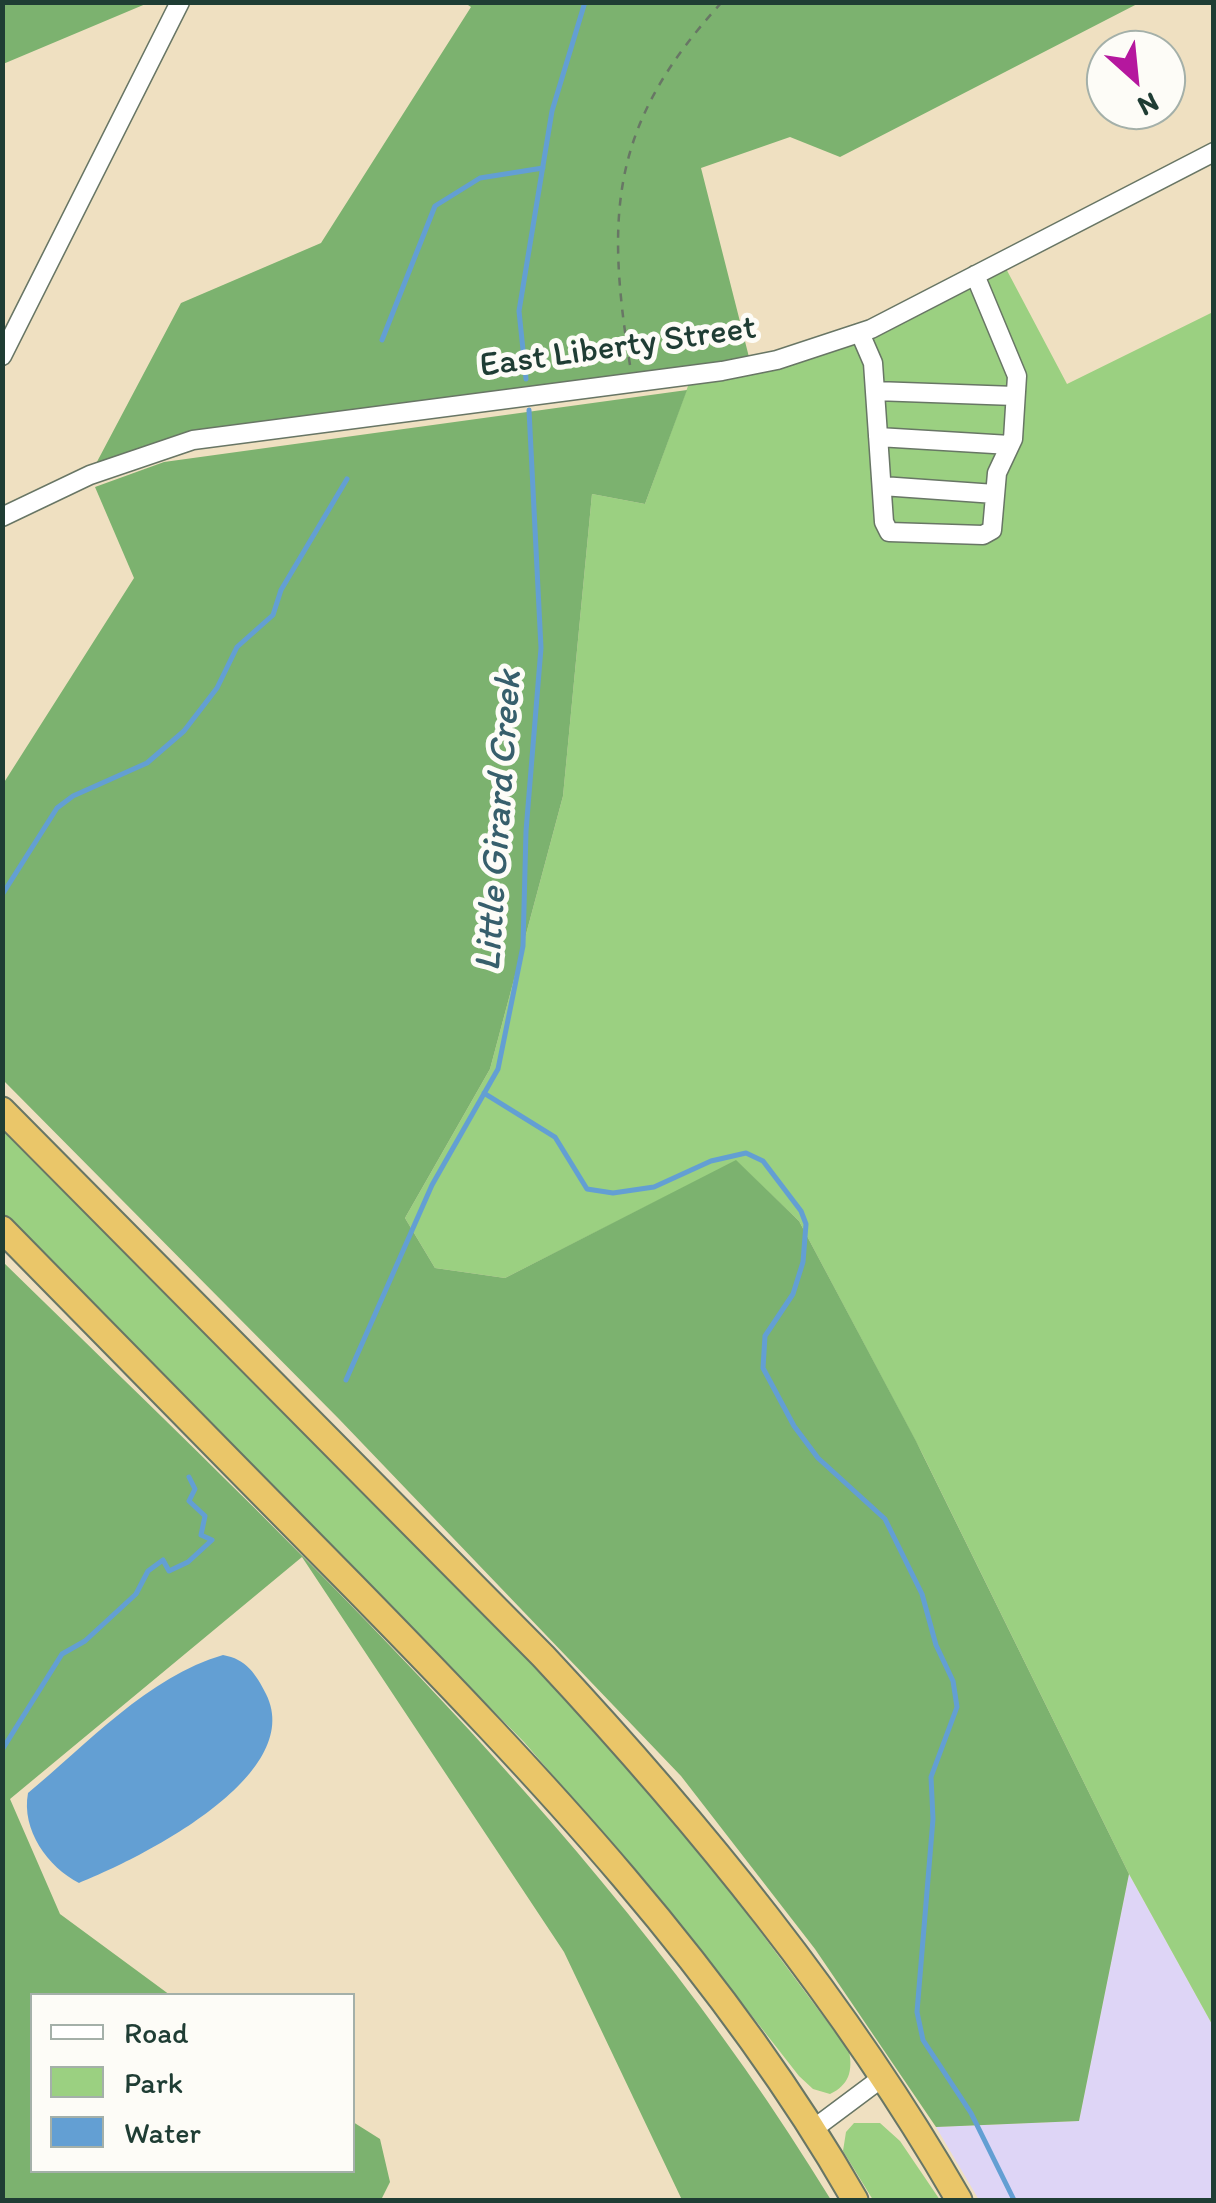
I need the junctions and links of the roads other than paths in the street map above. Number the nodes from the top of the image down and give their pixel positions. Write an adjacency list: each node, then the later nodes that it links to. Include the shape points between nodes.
1 (180, 2): 5 (street)
2 (1214, 152): 3 (street, East Liberty Street)
3 (976, 275): 4 (street, East Liberty Street); 7 (street, via 1016,376)
4 (860, 333): 6 (street); 12 (street, East Liberty Street, via 777,360 193,440 90,475)
5 (2, 356)
6 (875, 391): 7 (street); 8 (street)
7 (1016, 396): 9 (street)
8 (878, 437): 9 (street); 10 (street)
9 (1010, 445): 11 (street, via 996,473)
10 (882, 486): 11 (street); 11 (street, via 889,532 983,536 992,530)
11 (995, 494)
12 (2, 517)
13 (2, 1110): 15 (highway, via 586,1703 794,1953)
14 (2, 1229): 16 (highway, via 555,1798 690,1962)
15 (883, 2078): 16 (street); 18 (highway)
16 (812, 2130): 17 (highway)
17 (854, 2200)
18 (959, 2200)

